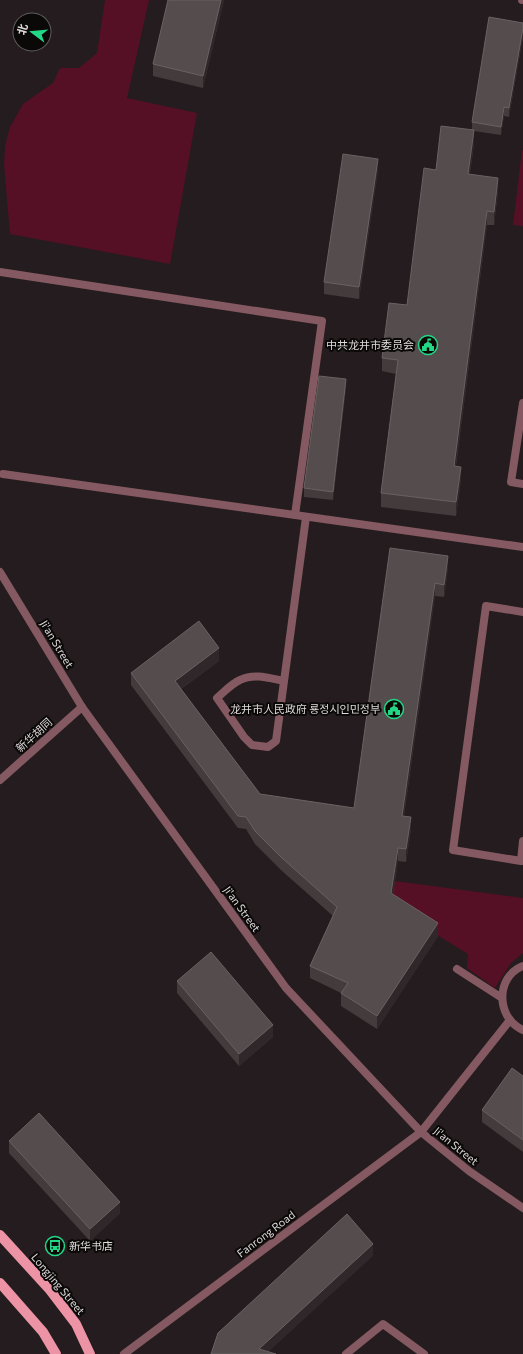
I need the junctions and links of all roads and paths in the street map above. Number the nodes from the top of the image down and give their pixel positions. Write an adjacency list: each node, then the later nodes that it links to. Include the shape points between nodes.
1 (0, 272): 5 (street, via 322,320)
2 (523, 403): 4 (street, via 511,482)
3 (2, 474): 5 (street)
4 (523, 484)
5 (294, 515): 6 (street)
6 (306, 516): 7 (street); 10 (street)
7 (523, 547)
8 (0, 572): 11 (street, Ji'an Street)
9 (523, 612): 13 (street, via 486,606 453,850 520,861)
10 (284, 681): 10 (street, via 259,676 248,677 238,680 217,698 252,745 268,747 276,741)
11 (82, 707): 12 (street, 新华胡同); 19 (street, Ji'an Street, via 286,988)
12 (0, 780)
13 (523, 841)
14 (523, 966): 16 (street, via 510,976 504,986)
15 (457, 969): 16 (street)
16 (502, 998): 17 (street, via 504,1010)
17 (510, 1020): 18 (street); 19 (street, Fanrong Road)
18 (523, 1030)
19 (421, 1132): 20 (street, Ji'an Street, via 469,1171); 25 (street, Fanrong Road)
20 (523, 1208)
21 (0, 1235): 24 (main road, Longjing Street, via 50,1290 76,1324)
22 (0, 1283): 23 (main road, via 43,1332)
23 (56, 1354)
24 (90, 1354)
25 (124, 1354)
26 (346, 1354): 27 (street, via 383,1324)
27 (424, 1354)

